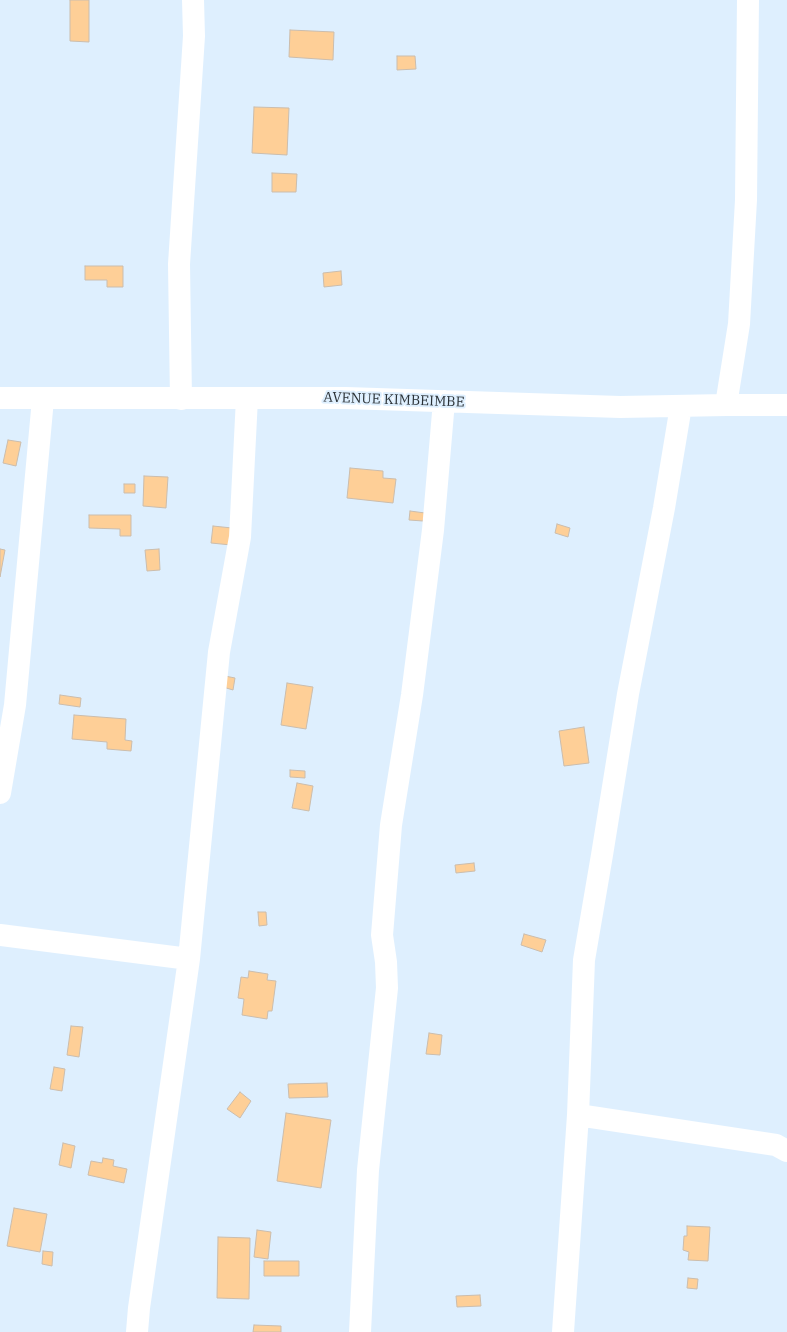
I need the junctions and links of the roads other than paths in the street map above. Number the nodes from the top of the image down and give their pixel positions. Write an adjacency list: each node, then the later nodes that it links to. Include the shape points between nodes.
1 (193, 0): 6 (street, via 194,36 179,264)
2 (748, 0): 8 (street, via 746,200 739,324)
3 (0, 398): 5 (street, AVENUE KIMBEIMBE)
4 (247, 398): 6 (street, AVENUE KIMBEIMBE); 7 (street, AVENUE KIMBEIMBE); 13 (street, via 240,537 219,652)
5 (43, 399): 6 (street, AVENUE KIMBEIMBE); 11 (street, via 15,705)
6 (181, 399)
7 (444, 401): 10 (street, AVENUE KIMBEIMBE, via 620,407); 17 (street, via 433,530 390,841 382,934 387,988 368,1170)
8 (726, 405): 9 (street, AVENUE KIMBEIMBE); 10 (street, AVENUE KIMBEIMBE)
9 (787, 405)
10 (681, 406): 14 (street, via 628,694 584,960)
11 (0, 794)
12 (0, 935): 13 (street)
13 (189, 959): 16 (street)
14 (578, 1115): 15 (street, via 776,1145); 18 (street)
15 (787, 1151)
16 (137, 1332)
17 (360, 1332)
18 (563, 1332)

